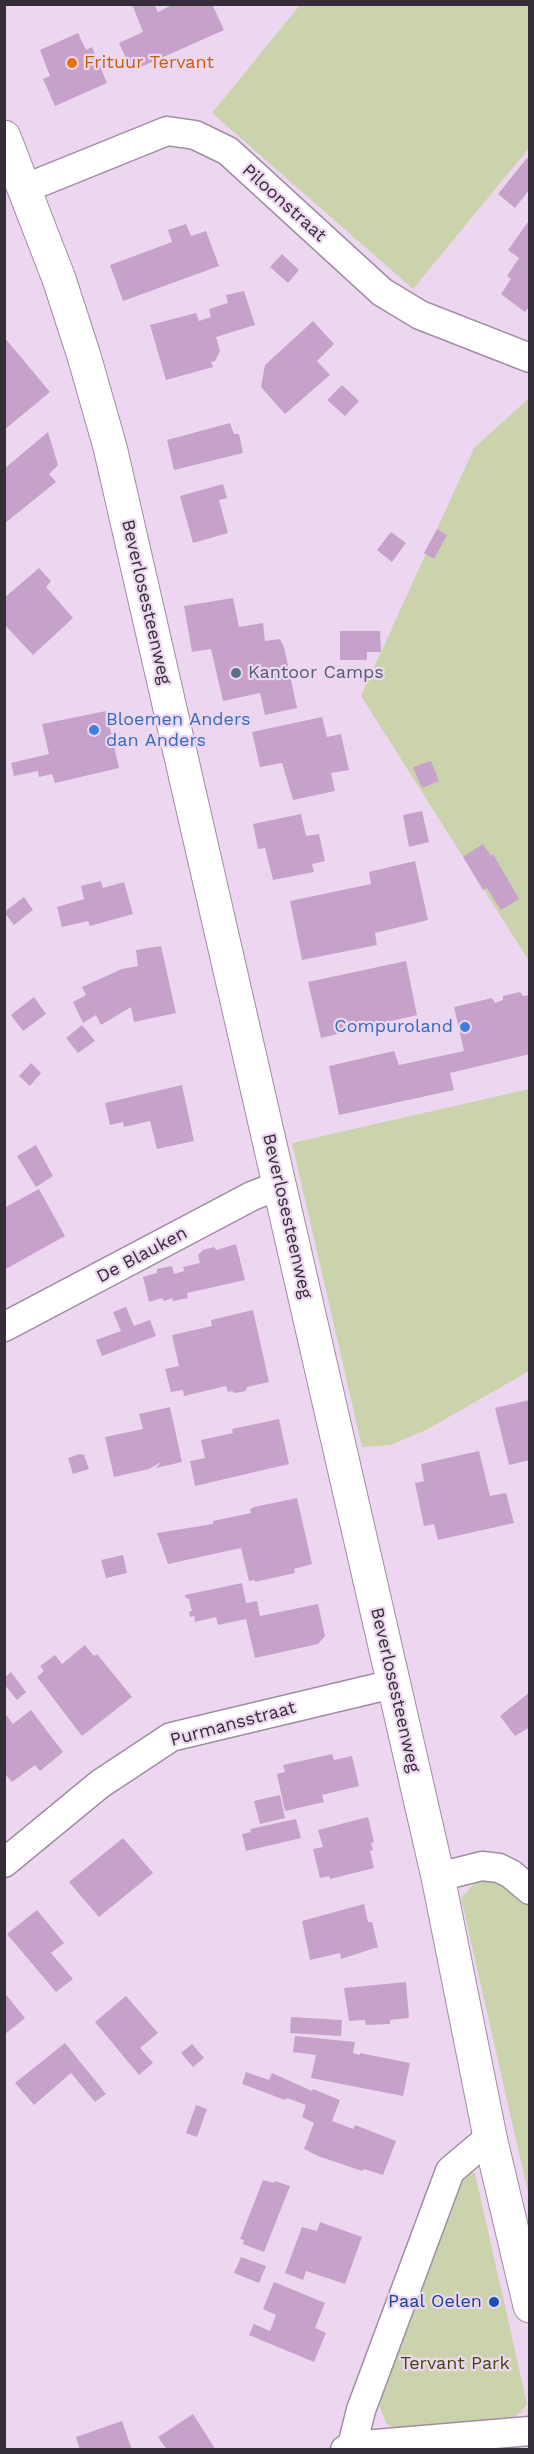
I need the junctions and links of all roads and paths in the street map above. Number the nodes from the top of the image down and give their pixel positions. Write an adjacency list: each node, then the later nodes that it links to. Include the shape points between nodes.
1 (4, 137): 2 (street, Beverlosesteenweg)
2 (26, 188): 3 (street, Piloonstraat, via 166,131 195,135 228,152 382,292 420,315); 4 (street, Beverlosesteenweg, via 84,356 110,447)
3 (530, 358)
4 (280, 1185): 5 (street, De Blauken, via 252,1196); 6 (street, Beverlosesteenweg)
5 (4, 1327)
6 (393, 1684): 7 (street, Purmansstraat, via 171,1737 100,1784); 8 (street, Beverlosesteenweg)
7 (4, 1863)
8 (438, 1877): 9 (street, via 491,1867 511,1874); 10 (street, Beverlosesteenweg)
9 (530, 1890)
10 (490, 2137): 11 (street, Beverlosesteenweg); 13 (street, via 450,2171)
11 (530, 2306)
12 (530, 2431): 13 (street)
13 (349, 2447)

